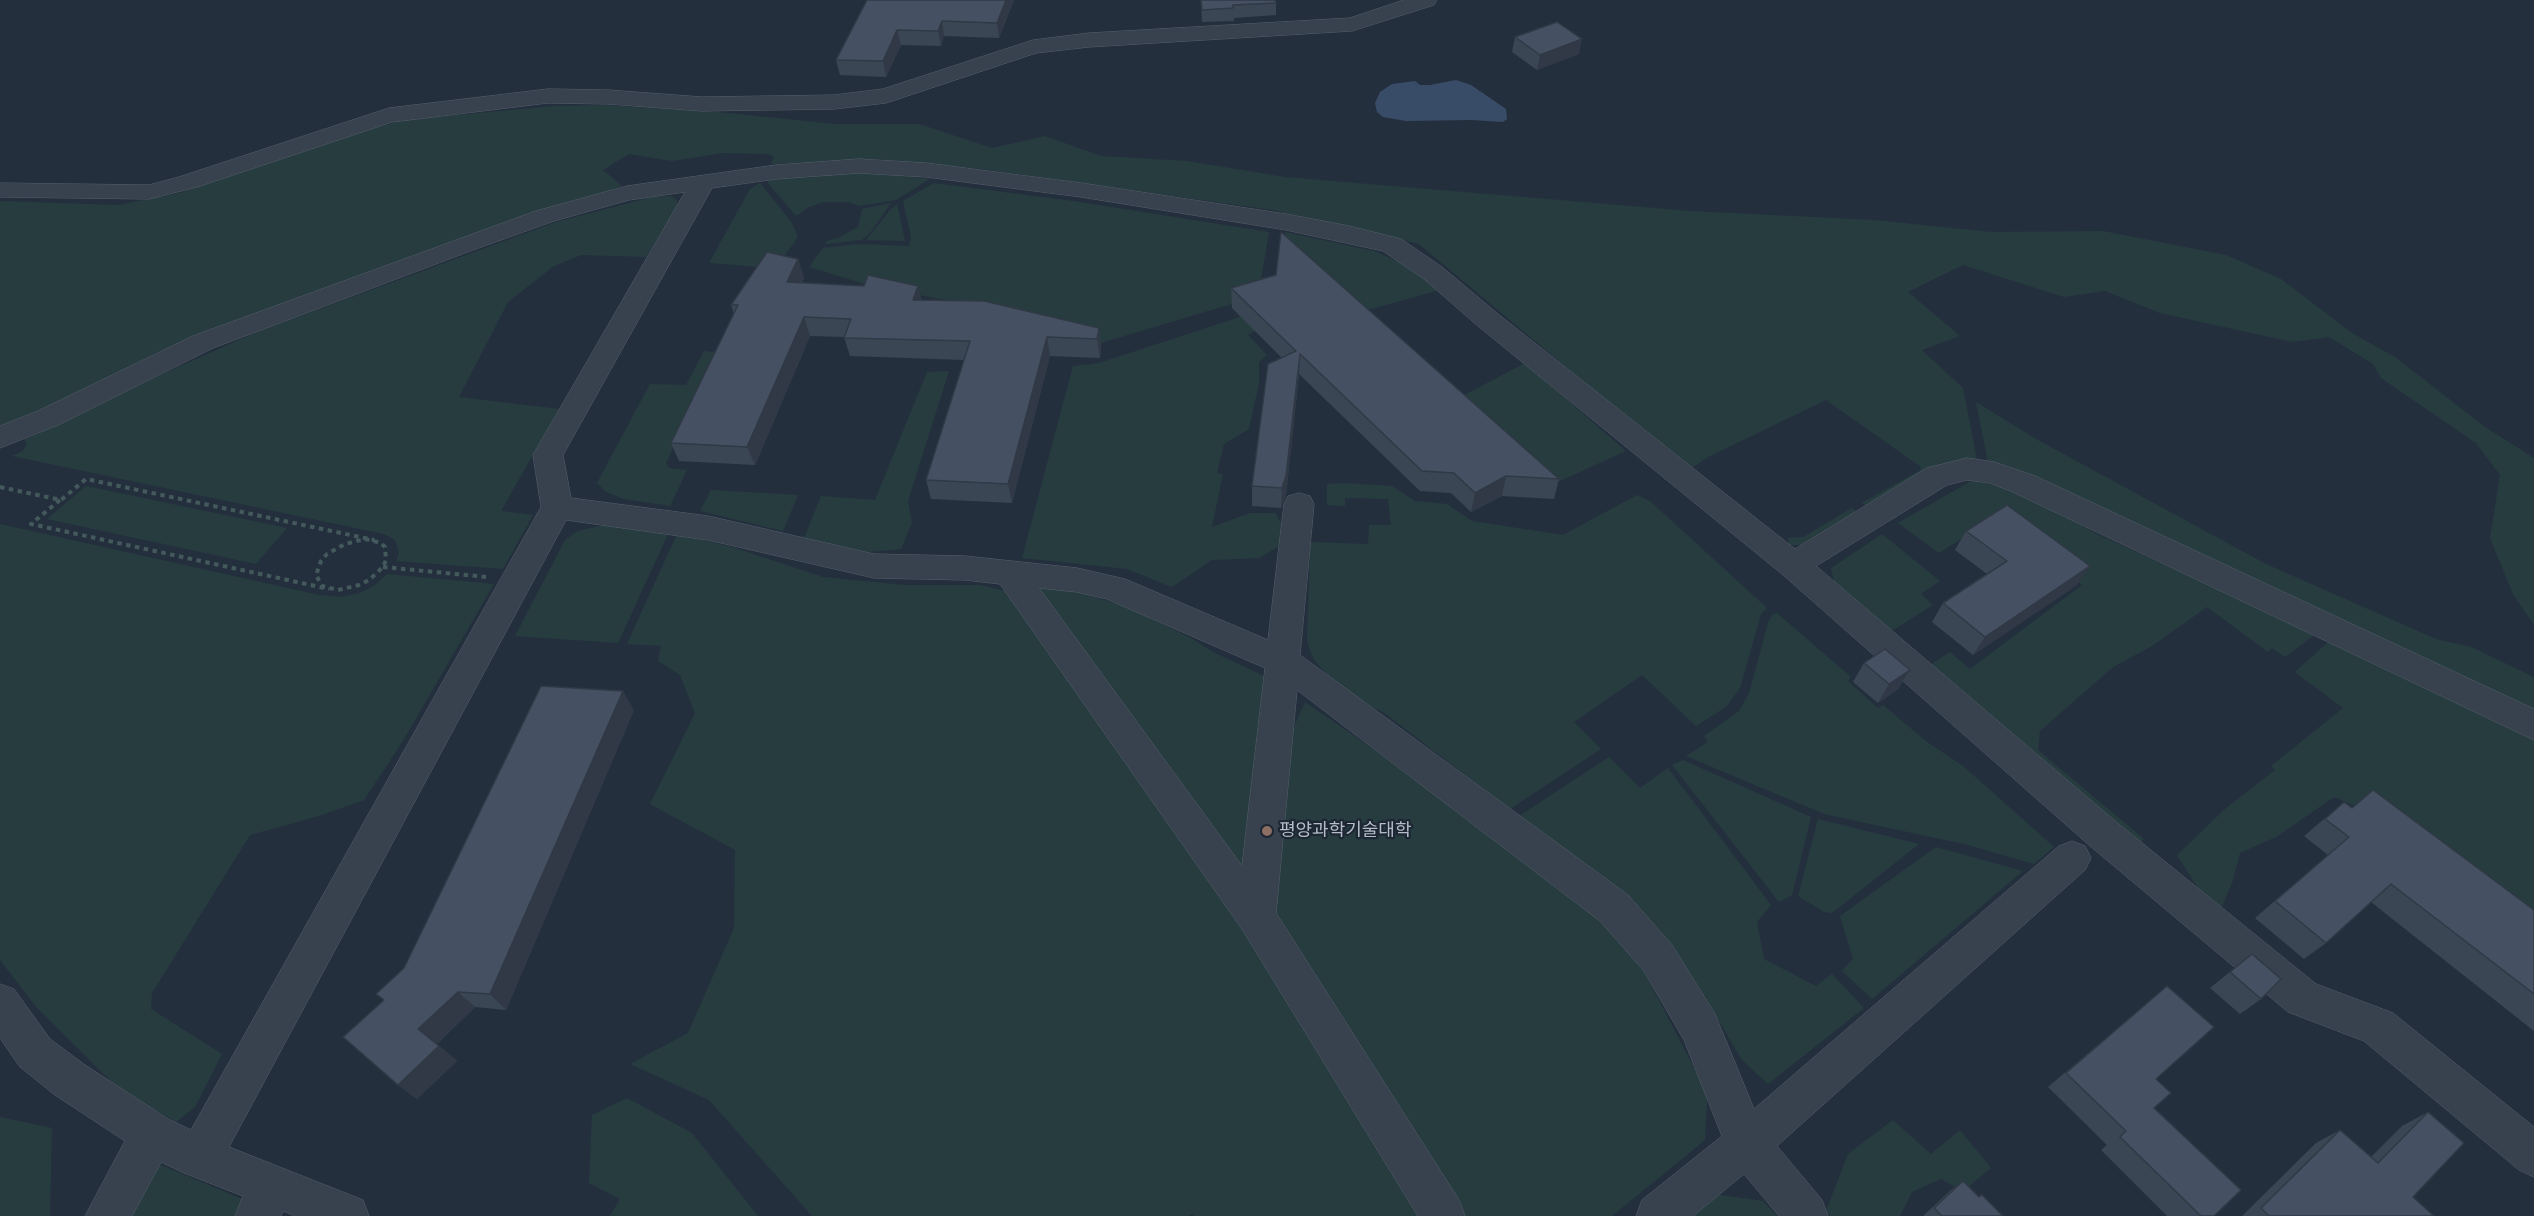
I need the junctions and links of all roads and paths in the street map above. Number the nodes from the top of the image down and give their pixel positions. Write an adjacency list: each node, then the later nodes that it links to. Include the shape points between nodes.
1 (1362, 0): 3 (street)
2 (1426, 0): 3 (street)
3 (1386, 14): 5 (street, via 1352,24 1033,47 886,96 834,102 702,104 548,96 389,115 149,192)
4 (703, 182): 6 (street, via 627,193 464,244 203,342); 10 (street, via 548,455); 12 (street, via 776,171 859,166 926,170 1286,222 1392,245 1433,273)
5 (0, 190)
6 (0, 438)
7 (0, 487): 8 (path)
8 (61, 500): 11 (path, via 86,479); 16 (path, via 32,524)
9 (1299, 504): 17 (street)
10 (557, 507): 14 (street, via 708,528 874,566); 15 (street)
11 (374, 540): 13 (path, via 385,547); 16 (path, via 355,540 327,554 316,575 322,586)
12 (1793, 565): 18 (street, via 1938,476 1967,469 1994,473); 19 (street)
13 (383, 567): 15 (path); 16 (path, via 358,585)
14 (1009, 572): 17 (street, via 1113,588); 20 (street)
15 (518, 579): 25 (street)
16 (329, 589)
17 (1283, 661): 20 (street); 23 (street, via 1614,908 1658,958 1700,1028)
18 (2534, 725)
19 (2085, 847): 23 (street); 24 (street, via 2302,998 2378,1027)
20 (1256, 916): 29 (street)
21 (0, 1003): 22 (street, via 35,1053)
22 (153, 1134): 25 (street); 27 (street)
23 (1746, 1144): 30 (street); 31 (street)
24 (2534, 1155)
25 (199, 1158): 26 (street)
26 (264, 1201): 28 (street)
27 (107, 1216)
28 (347, 1216)
29 (1443, 1216)
30 (1658, 1216)
31 (1806, 1216)

